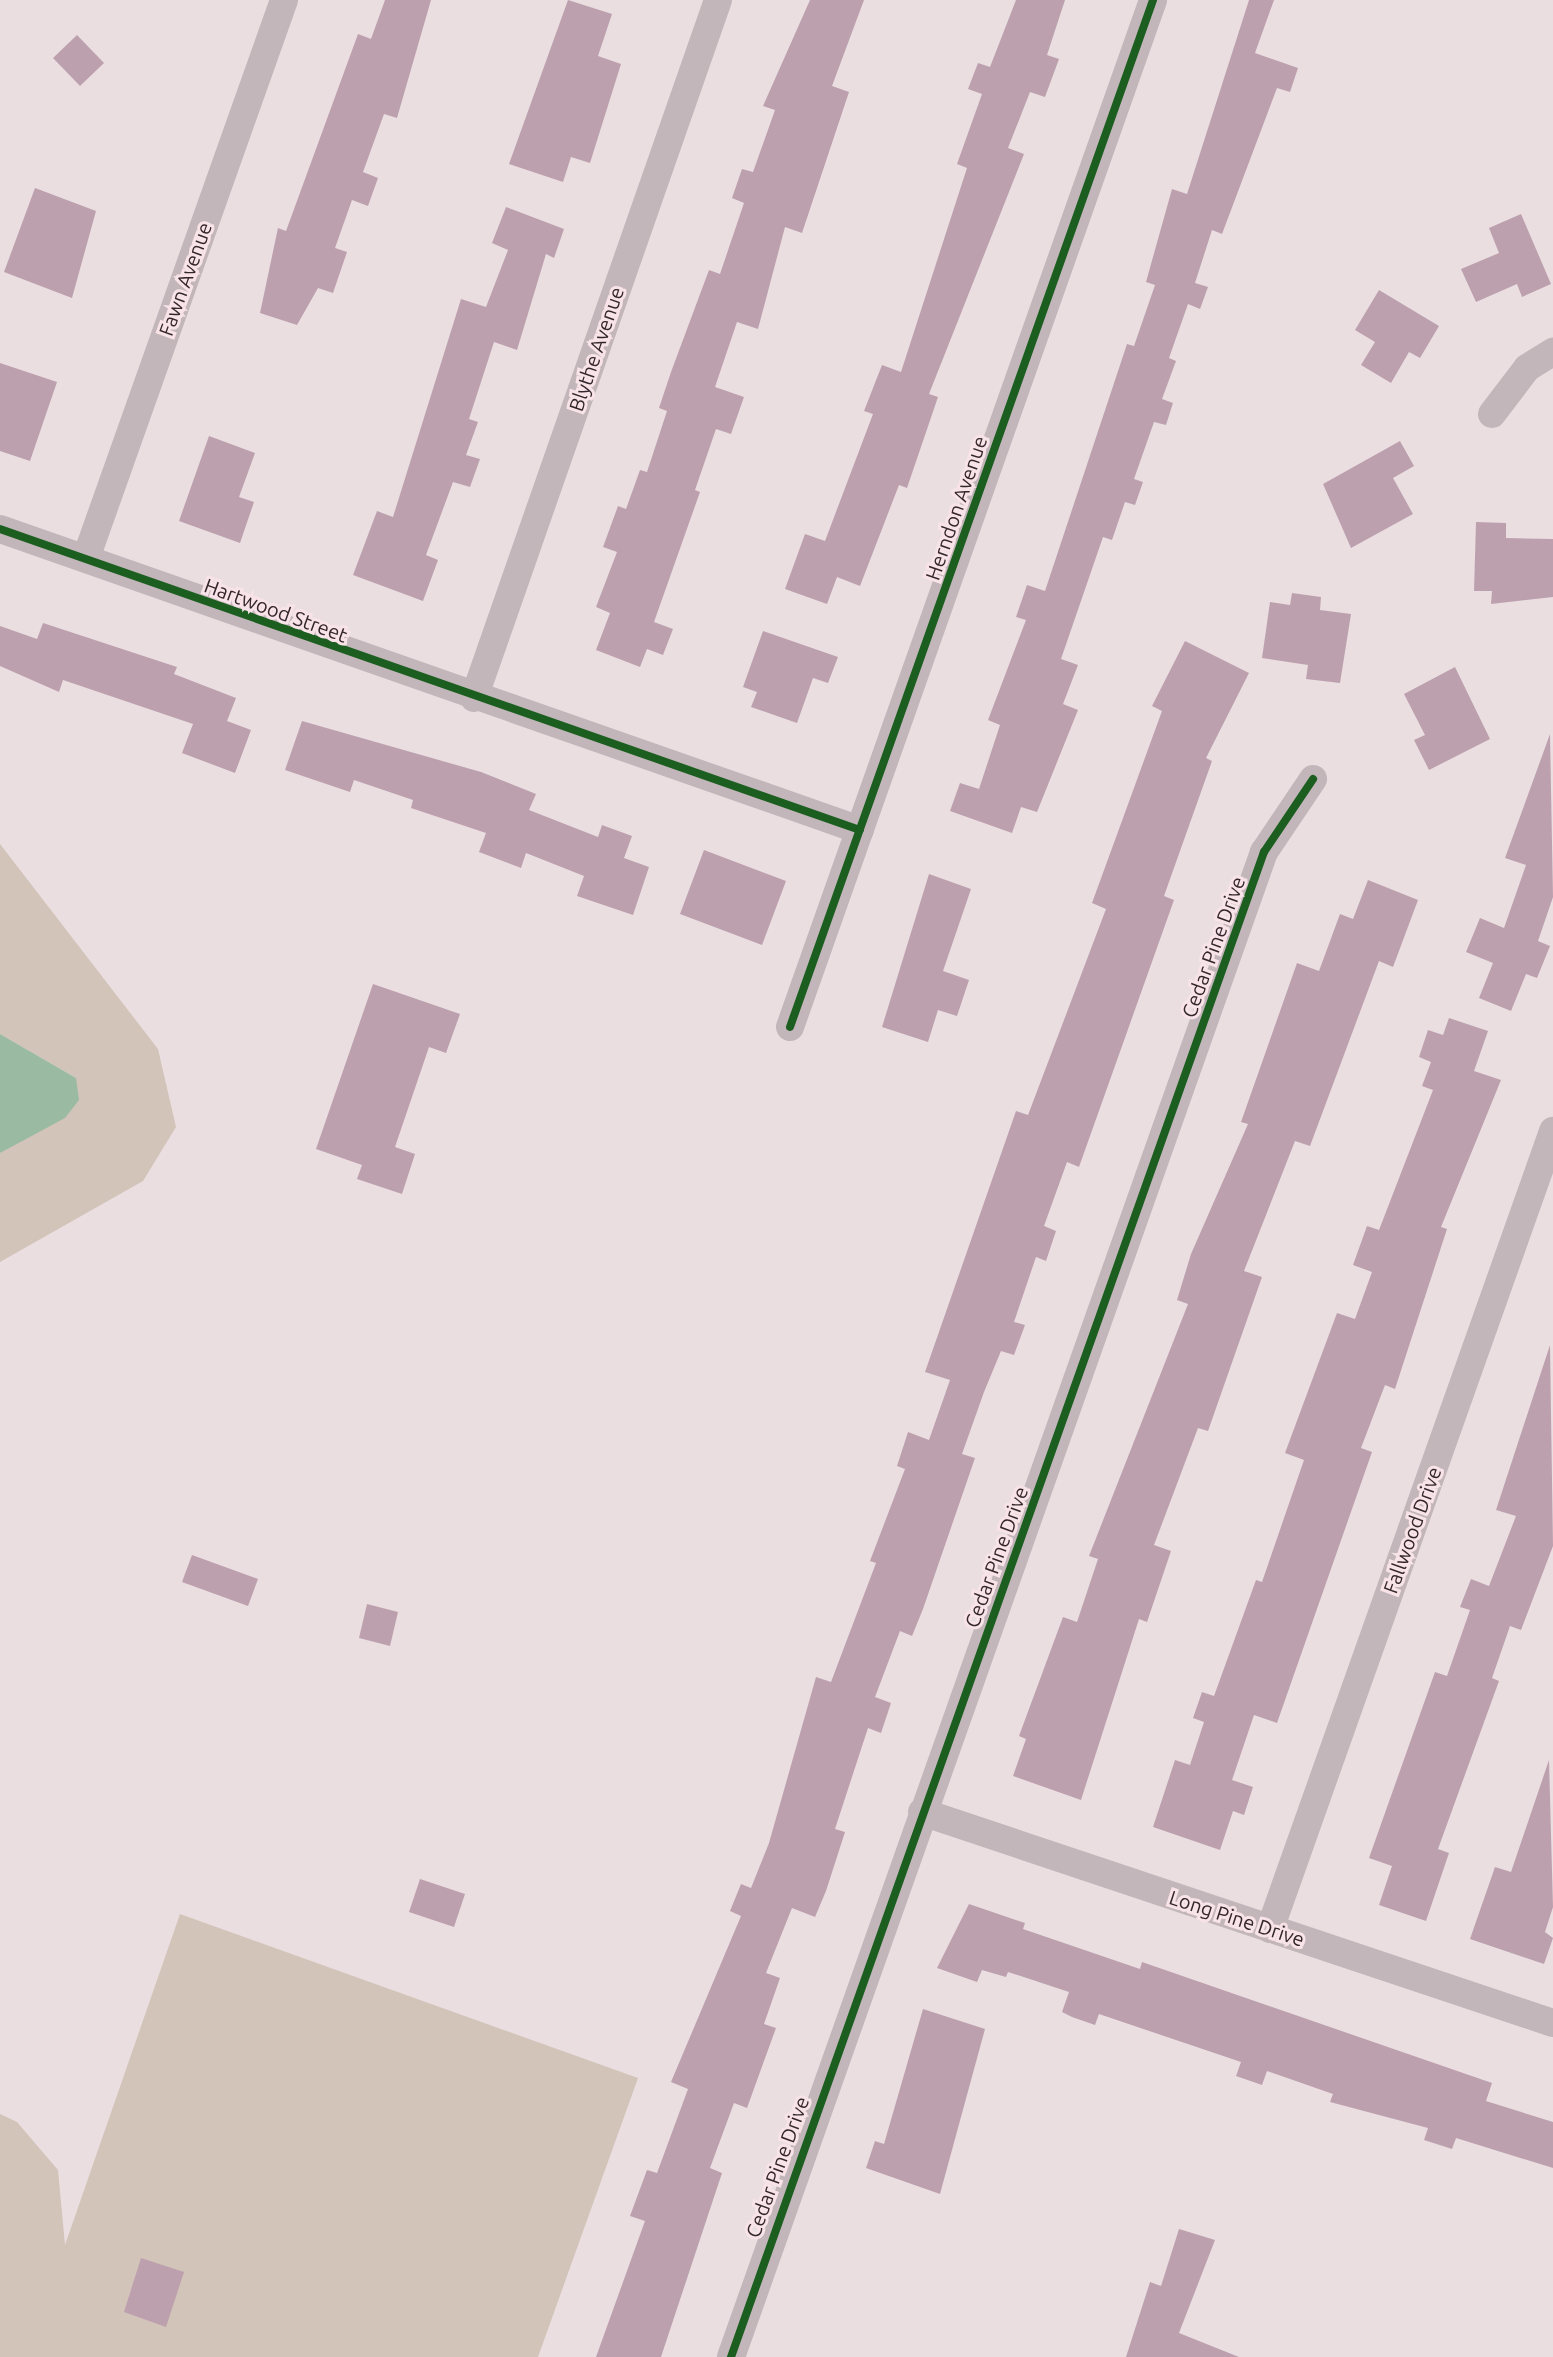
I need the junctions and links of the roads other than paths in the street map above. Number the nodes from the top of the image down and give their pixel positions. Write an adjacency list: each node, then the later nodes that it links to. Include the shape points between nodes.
1 (284, 0): 7 (street, Fawn Avenue)
2 (718, 0): 8 (street, Blythe Avenue)
3 (1153, 0): 10 (street, Herndon Avenue)
4 (1553, 352): 5 (street, via 1527,368)
5 (1492, 414)
6 (0, 529): 7 (street, Hartwood Street)
7 (86, 558): 8 (street, Hartwood Street)
8 (474, 698): 10 (street, Hartwood Street)
9 (1313, 779): 13 (street, Cedar Pine Drive, via 1264,852)
10 (860, 830): 11 (street, Herndon Avenue)
11 (790, 1027)
12 (1553, 1131): 14 (street, Fallwood Drive)
13 (922, 1812): 14 (street, Long Pine Drive); 16 (street, Cedar Pine Drive)
14 (1270, 1929): 15 (street, Long Pine Drive)
15 (1553, 2023)
16 (731, 2357)

